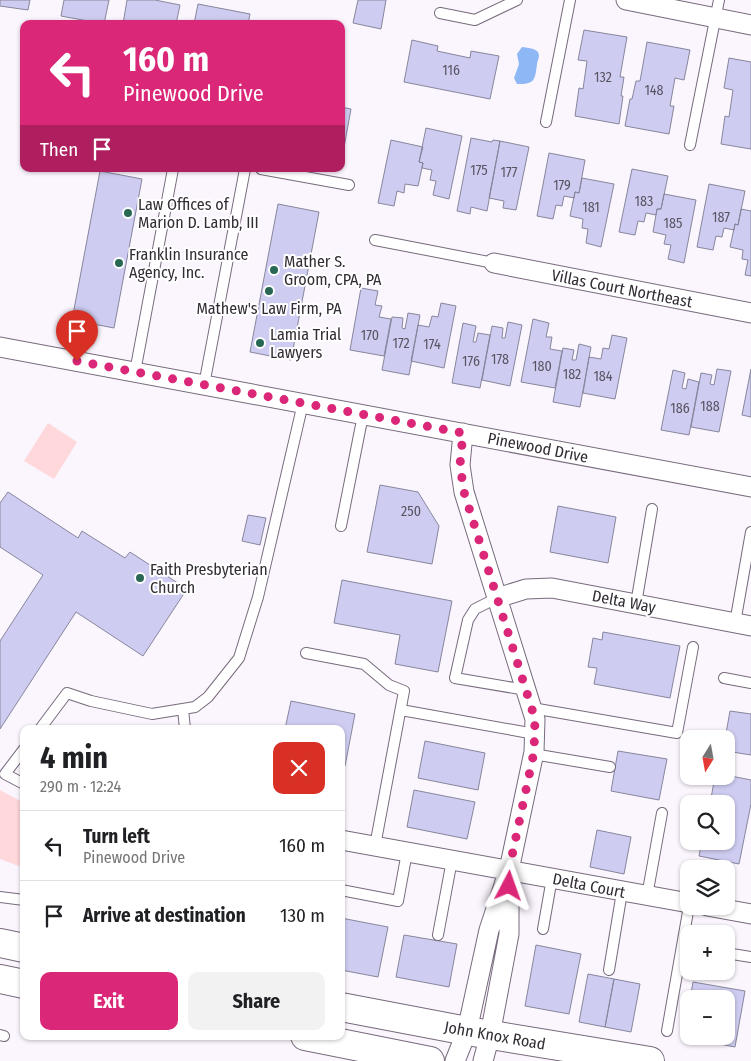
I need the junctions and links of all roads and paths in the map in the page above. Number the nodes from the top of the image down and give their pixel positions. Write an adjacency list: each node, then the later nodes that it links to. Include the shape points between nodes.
1 (517, 0): 5 (lane, via 474,20)
2 (570, 0): 7 (lane)
3 (626, 0): 4 (street)
4 (717, 9): 6 (street); 8 (lane)
5 (440, 13)
6 (751, 25)
7 (546, 122)
8 (690, 145)
9 (172, 172): 17 (lane)
10 (244, 172): 18 (lane)
11 (277, 172): 12 (lane)
12 (349, 185)
13 (375, 240): 14 (lane)
14 (494, 263): 15 (street, Villas Court Northeast)
15 (751, 313)
16 (0, 347): 17 (street, Pinewood Drive)
17 (135, 372): 18 (street, Pinewood Drive)
18 (204, 385): 19 (street, Pinewood Drive)
19 (303, 403): 20 (street, Pinewood Drive); 35 (lane, via 258,597 238,658 208,697)
20 (363, 415): 21 (street, Pinewood Drive); 24 (lane)
21 (463, 433): 22 (street, Pinewood Drive); 26 (street, via 460,465 464,492)
22 (751, 487)
23 (652, 509): 27 (lane)
24 (341, 526)
25 (751, 532): 28 (lane)
26 (496, 598): 27 (street, Delta Way, via 526,590 552,588); 33 (street); 33 (lane, via 475,609 468,620 456,678)
27 (636, 604): 28 (street, Delta Way)
28 (743, 624)
29 (692, 647): 34 (lane, via 677,733)
30 (306, 653): 36 (lane, via 364,664 389,685 404,691)
31 (724, 678): 32 (lane)
32 (751, 683)
33 (526, 690): 34 (street)
34 (532, 708): 39 (street)
35 (183, 709): 37 (lane, via 152,714 67,692); 38 (lane)
36 (401, 710): 39 (lane); 46 (lane)
37 (43, 725)
38 (185, 725)
39 (535, 734): 41 (street)
40 (20, 754): 43 (lane, via 5,774)
41 (533, 754): 42 (lane); 49 (street)
42 (610, 767)
43 (20, 782)
44 (662, 813): 53 (lane)
45 (345, 841): 46 (street, Delta Court)
46 (375, 846): 47 (street, Delta Court)
47 (407, 852): 48 (street, Delta Court); 51 (lane, via 398,901)
48 (452, 860): 49 (street, Delta Court); 60 (lane)
49 (509, 870): 50 (street, Delta Court); 71 (street, via 510,934)
50 (552, 878): 52 (street, Delta Court); 59 (lane)
51 (345, 891)
52 (622, 892): 53 (street, Delta Court); 65 (lane)
53 (646, 896): 56 (street, Delta Court)
54 (0, 897): 55 (lane)
55 (20, 900)
56 (680, 903)
57 (735, 911): 58 (street)
58 (751, 914)
59 (543, 929)
60 (438, 935)
61 (0, 943): 62 (main road)
62 (20, 947)
63 (735, 954): 64 (lane)
64 (751, 957)
65 (609, 970)
66 (680, 973): 70 (lane)
67 (0, 979): 68 (main road)
68 (20, 983)
69 (345, 1008): 71 (main road, John Knox Road)
70 (667, 1031)
71 (478, 1033): 74 (street); 75 (street); 76 (main road, John Knox Road)
72 (325, 1040): 73 (main road)
73 (430, 1061)
74 (455, 1061)
75 (483, 1061)
76 (650, 1061)

